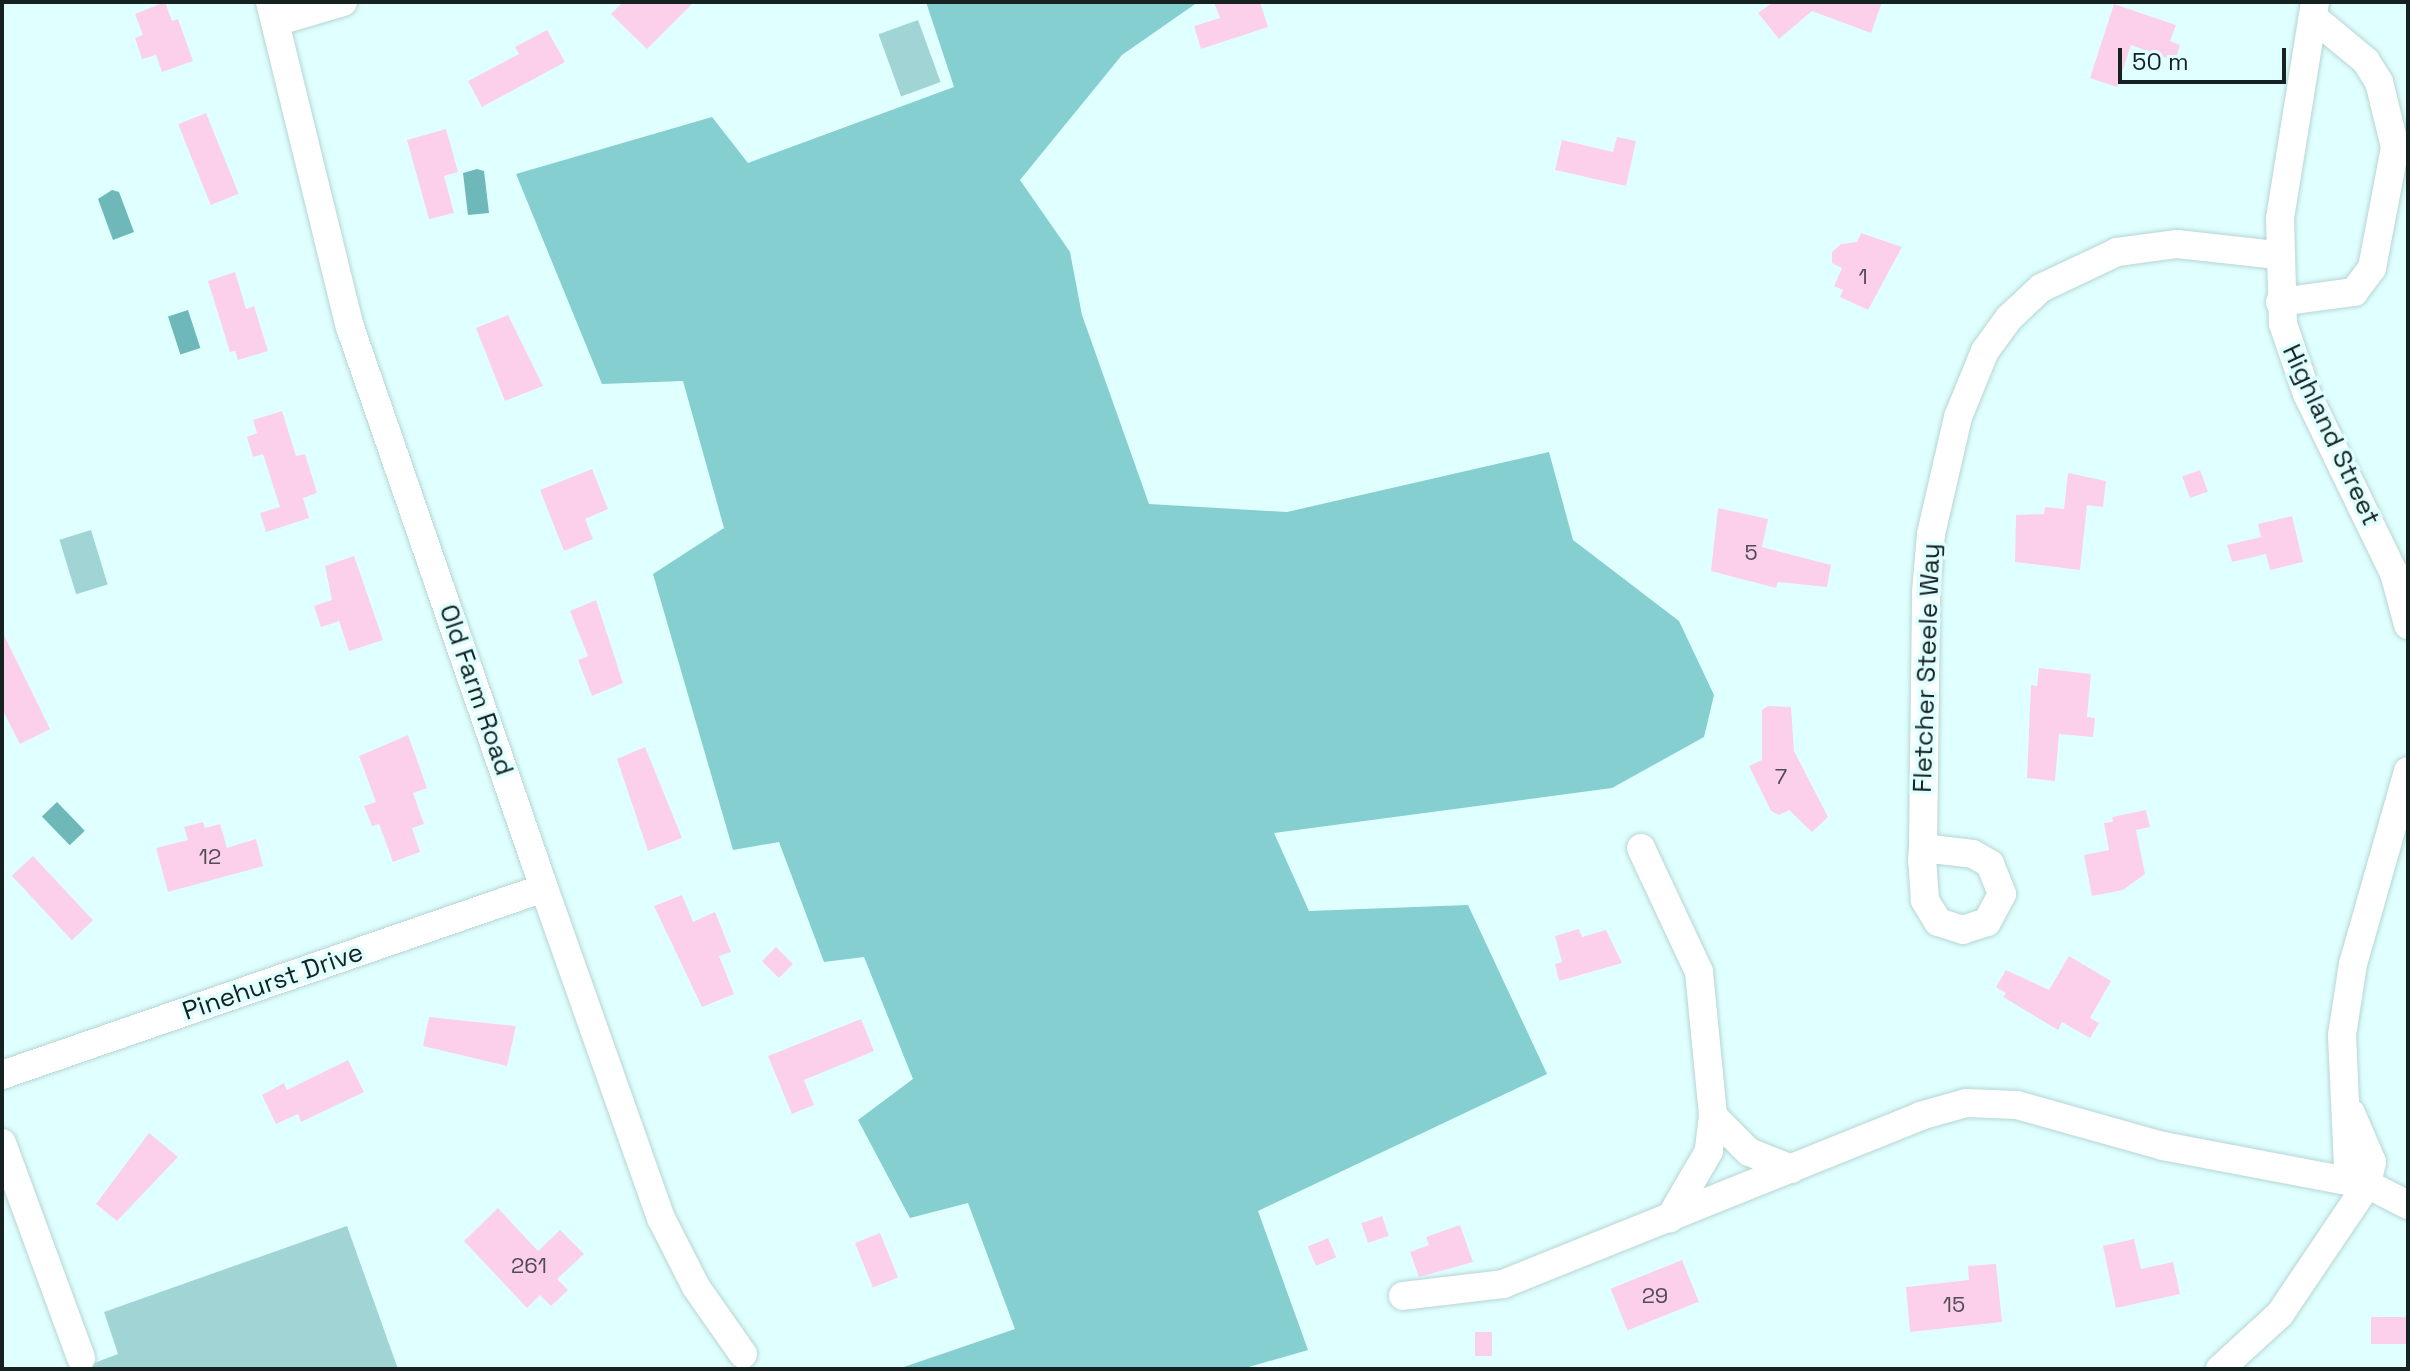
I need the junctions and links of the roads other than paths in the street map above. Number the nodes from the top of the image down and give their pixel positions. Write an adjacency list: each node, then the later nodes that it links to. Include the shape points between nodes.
1 (343, 2): 3 (street)
2 (2315, 10): 4 (street, Highland Street); 5 (street, via 2366,61 2379,82 2395,147 2372,268 2354,292)
3 (273, 12): 10 (street, Old Farm Road, via 350,327)
4 (2277, 255): 5 (street, Highland Street); 9 (street, Fletcher Steele Way, via 2177,244 2117,252 2041,288 1985,351 1958,417 1931,534)
5 (2280, 302): 6 (street, Highland Street, via 2300,377 2386,553)
6 (2408, 625)
7 (2408, 771): 15 (street, via 2344,1003 2345,1093 2372,1162)
8 (1641, 848): 12 (street, via 1699,972)
9 (1923, 848): 9 (street, Fletcher Steele Way, via 1924,893 1938,922 1969,930 1996,912 2002,888 1995,869 1979,856)
10 (544, 888): 11 (street, Pinehurst Drive); 19 (street, Old Farm Road, via 661,1218 702,1297)
11 (2, 1075)
12 (1713, 1116): 14 (street, via 1749,1152); 17 (street, via 1709,1151)
13 (2, 1143): 20 (street)
14 (1792, 1169): 15 (street, via 1920,1116 1966,1103 2000,1102 2163,1146); 17 (street)
15 (2367, 1185): 16 (street); 21 (street, via 2280,1314)
16 (2408, 1205)
17 (1670, 1218): 18 (street, via 1503,1284)
18 (1403, 1296)
19 (743, 1354)
20 (81, 1358)
21 (2220, 1369)

